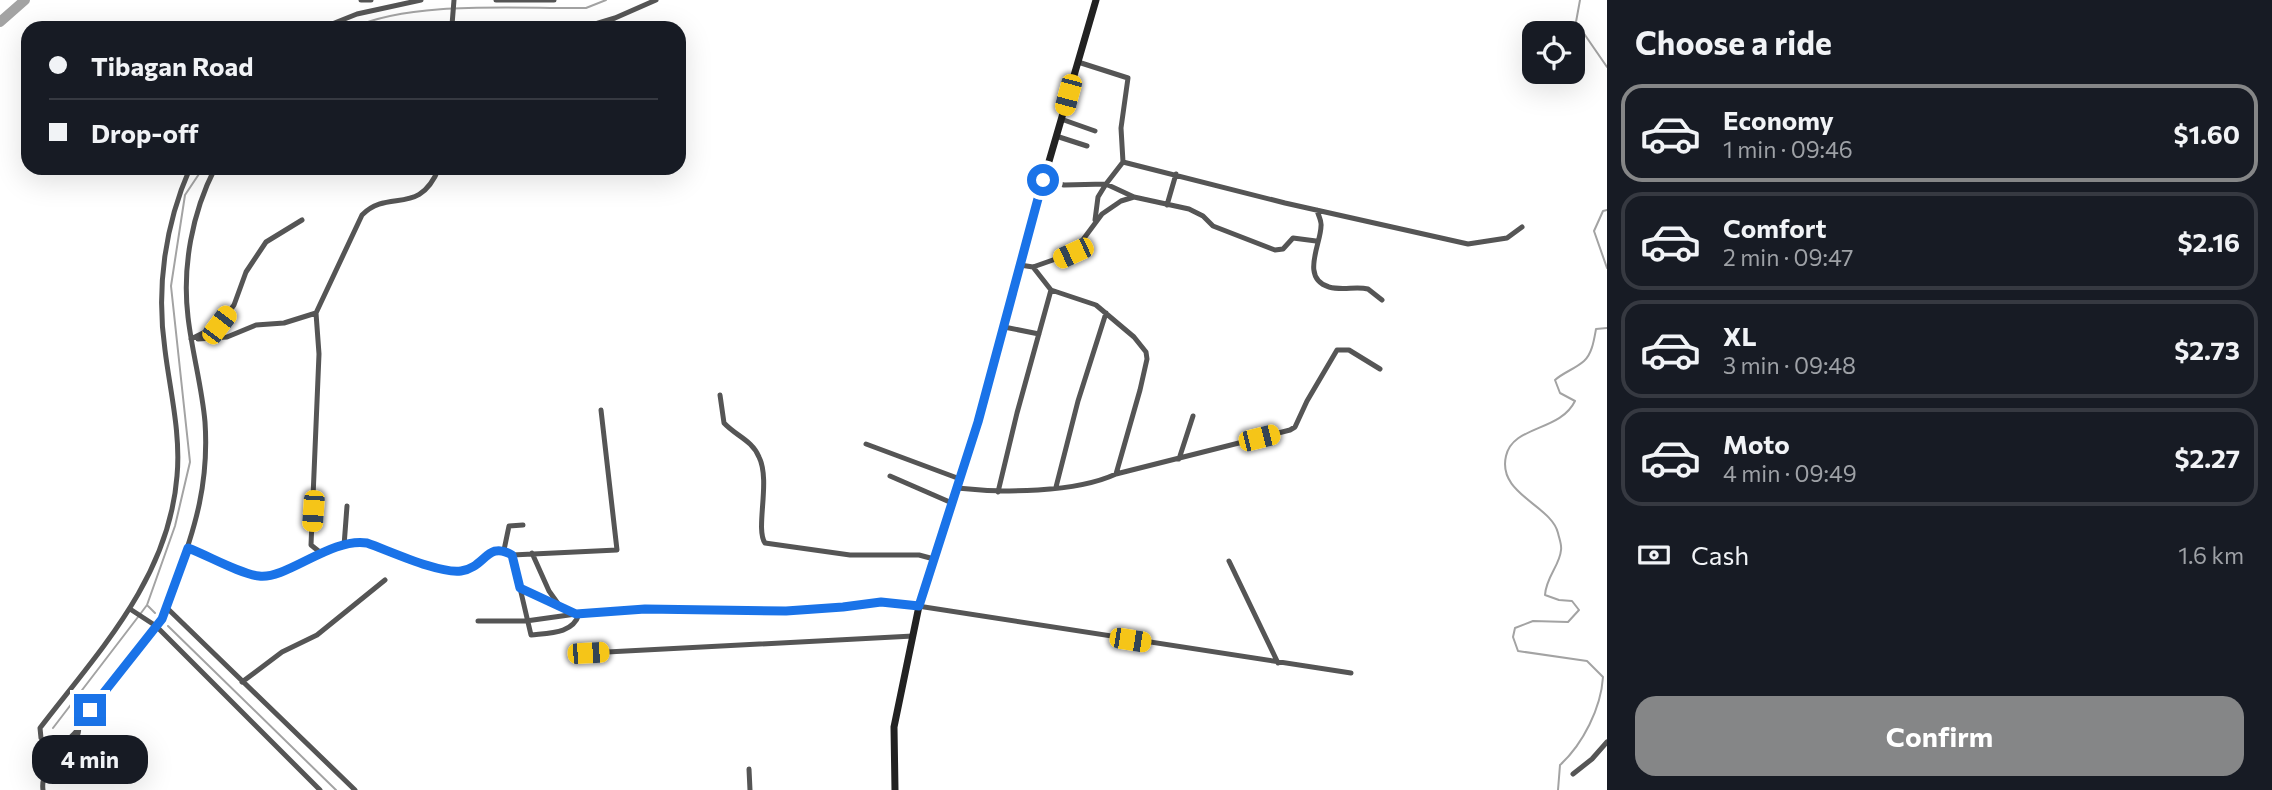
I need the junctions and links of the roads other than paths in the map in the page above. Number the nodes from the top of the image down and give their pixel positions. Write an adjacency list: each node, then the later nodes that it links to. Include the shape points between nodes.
1 (361, 0): 2 (street)
2 (371, 0)
3 (413, 0): 4 (street); 10 (street)
4 (421, 0)
5 (496, 0): 6 (street)
6 (554, 0)
7 (656, 0): 12 (street)
8 (1096, 0): 13 (main road)
9 (454, 1): 11 (street)
10 (339, 21)
11 (451, 21)
12 (605, 21)
13 (1078, 62): 14 (main road); 18 (street, via 1129,78 1121,128)
14 (1061, 119): 15 (street); 16 (main road)
15 (1095, 131)
16 (1056, 136): 17 (street); 23 (main road)
17 (1087, 146)
18 (1123, 162): 19 (street); 24 (street)
19 (1176, 174): 26 (street); 27 (street)
20 (188, 175): 69 (street, via 169,230 161,289 178,439 177,477 160,554)
21 (212, 175): 40 (street, via 188,257 186,305)
22 (435, 175): 36 (street, via 414,199 375,205 362,215)
23 (1043, 180): 24 (street, via 1064,185); 32 (main road)
24 (1107, 184): 25 (street); 29 (street, via 1098,197)
25 (1134, 197): 26 (street); 29 (street, via 1111,207)
26 (1167, 205): 31 (street, via 1189,209 1213,226 1275,250 1293,238)
27 (1317, 210): 30 (street, via 1468,244 1507,238); 31 (street, via 1321,226)
28 (302, 220): 40 (street, via 266,242 219,325)
29 (1094, 225): 33 (street, via 1073,253)
30 (1522, 227)
31 (1317, 241): 35 (street, via 1314,272 1321,284 1341,290 1365,288)
32 (1020, 265): 33 (street); 38 (main road)
33 (1033, 267): 34 (street)
34 (1051, 290): 37 (street, via 1090,301); 39 (street)
35 (1382, 300)
36 (316, 313): 40 (street, via 284,323 256,325 228,337); 59 (street, via 319,354 311,545)
37 (1106, 313): 47 (street, via 1147,355); 50 (street)
38 (1004, 327): 39 (street); 49 (main road)
39 (1039, 334): 52 (street)
40 (191, 339): 57 (street, via 206,452 201,502)
41 (1380, 369): 46 (street, via 1349,351 1337,350 1292,429)
42 (720, 395): 62 (street, via 724,423 748,440 761,462 765,495 761,536 765,543 850,555)
43 (601, 410): 60 (street, via 617,549)
44 (1193, 416): 46 (street)
45 (866, 444): 49 (street)
46 (1179, 459): 47 (street)
47 (1116, 474): 50 (street)
48 (890, 476): 53 (street)
49 (960, 479): 51 (main road)
50 (1056, 487): 52 (street)
51 (957, 488): 52 (street); 53 (main road)
52 (999, 492)
53 (952, 503): 62 (main road)
54 (347, 506): 56 (street)
55 (523, 524): 58 (street, via 509,526)
56 (344, 546): 58 (street, via 367,543 450,572 465,571 491,551); 59 (street)
57 (188, 548): 59 (street, via 258,576); 68 (street)
58 (504, 550): 61 (street)
59 (321, 553)
60 (532, 553): 61 (street); 67 (street)
61 (512, 555): 65 (street)
62 (934, 559): 66 (main road)
63 (1230, 561): 76 (street)
64 (386, 580): 78 (street, via 317,635 282,652)
65 (520, 588): 67 (street); 72 (street)
66 (919, 606): 70 (street, via 881,602 786,611 645,609); 74 (main road); 76 (street)
67 (561, 607): 70 (street)
68 (167, 608): 73 (street); 78 (street)
69 (133, 610): 73 (street); 79 (street, via 39,732 56,748)
70 (577, 614): 72 (street); 72 (street, via 570,628 533,635)
71 (478, 621): 72 (street)
72 (526, 621)
73 (154, 624): 79 (street); 84 (street)
74 (913, 636): 75 (street); 87 (main road, via 894,727)
75 (588, 653)
76 (1278, 663): 77 (street)
77 (1351, 673)
78 (242, 682): 85 (street)
79 (79, 726): 83 (street, via 74,746 46,771)
80 (1607, 742): 82 (street)
81 (749, 769): 86 (street)
82 (1573, 775)
83 (43, 790)
84 (320, 790)
85 (355, 790)
86 (750, 790)
87 (895, 790)

